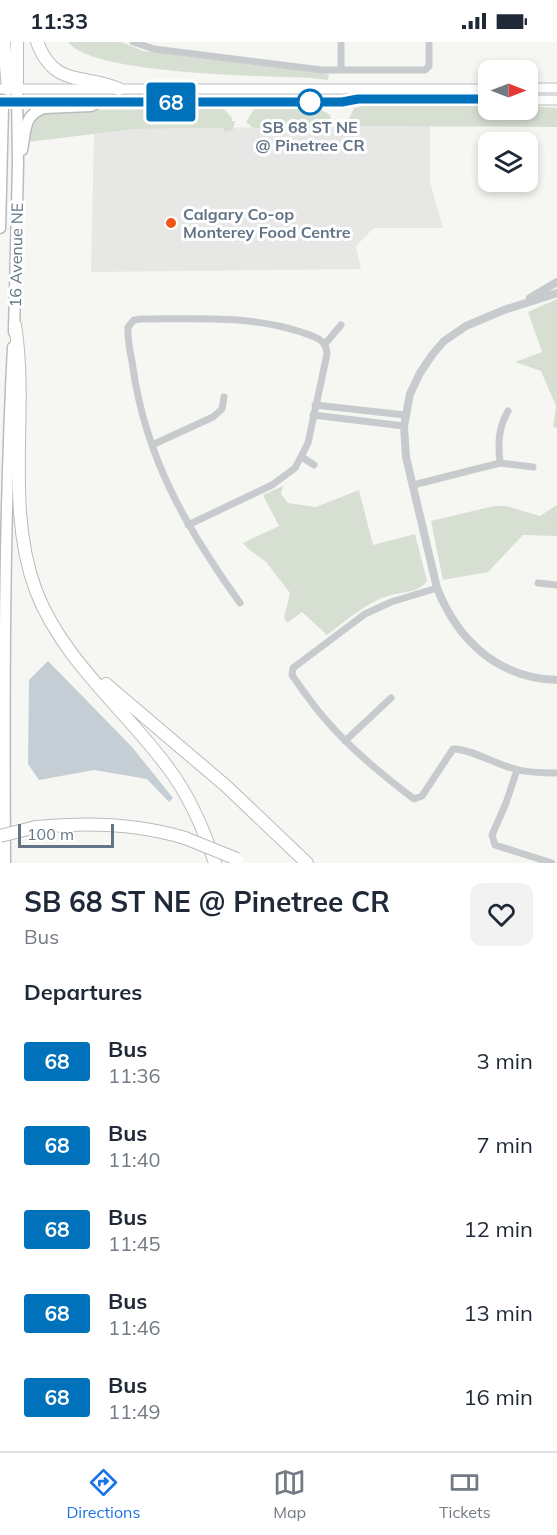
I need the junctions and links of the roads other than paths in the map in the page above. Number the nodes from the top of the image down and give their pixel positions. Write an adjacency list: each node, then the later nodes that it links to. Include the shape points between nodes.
1 (4, 42): 12 (highway)
2 (17, 42): 12 (highway, 16 Avenue NE)
3 (37, 42): 10 (highway, via 45,58 66,76)
4 (133, 42): 7 (street, via 154,49)
5 (342, 42): 7 (street)
6 (429, 42): 7 (street, via 429,66 425,70)
7 (341, 70)
8 (538, 88): 9 (main road)
9 (557, 88)
10 (119, 89): 11 (main road); 12 (main road)
11 (478, 89)
12 (10, 92): 15 (main road); 17 (main road); 18 (highway, 16 Avenue NE)
13 (478, 99): 17 (main road)
14 (538, 100): 16 (main road)
15 (0, 101): 19 (highway)
16 (555, 101)
17 (99, 102): 18 (highway, via 91,106 44,108 30,115)
18 (18, 164): 23 (highway, 16 Avenue NE)
19 (0, 228)
20 (557, 282): 22 (street)
21 (557, 293): 22 (street)
22 (519, 304): 30 (street, via 466,326 444,341 420,373)
23 (15, 325): 43 (highway, 16 Avenue NE); 45 (highway, via 20,355 20,528 37,593)
24 (341, 325): 25 (street)
25 (326, 344): 27 (street); 32 (street, via 290,328 250,320 134,320 128,327 129,345 140,409)
26 (224, 398): 32 (street, via 222,409 213,417)
27 (315, 405): 29 (street); 30 (street)
28 (508, 411): 34 (street, via 500,425)
29 (313, 415): 31 (street); 33 (street)
30 (405, 415): 31 (street)
31 (404, 426): 37 (street)
32 (152, 445): 38 (street)
33 (302, 457): 35 (street); 38 (street, via 295,468 272,485)
34 (500, 463): 36 (street); 37 (street)
35 (314, 465)
36 (533, 467)
37 (413, 485): 42 (street)
38 (188, 525): 44 (street)
39 (0, 561): 43 (highway)
40 (538, 583): 41 (street)
41 (557, 585)
42 (437, 588): 46 (street, via 459,631 476,649 524,675); 48 (street, via 364,614 293,668 292,675)
43 (4, 595): 53 (highway, 16 Avenue NE)
44 (240, 603)
45 (66, 644): 54 (highway, via 171,771 196,816); 55 (highway, via 94,674 226,786)
46 (557, 680)
47 (391, 698): 48 (street)
48 (345, 741): 49 (street, via 414,799 422,796 453,749 460,748)
49 (517, 770): 50 (street); 56 (street, via 492,835 495,845)
50 (557, 773)
51 (0, 836): 52 (highway, bridge, via 36,827 104,823 185,838)
52 (240, 861)
53 (5, 863)
54 (215, 863)
55 (307, 863)
56 (552, 863)

